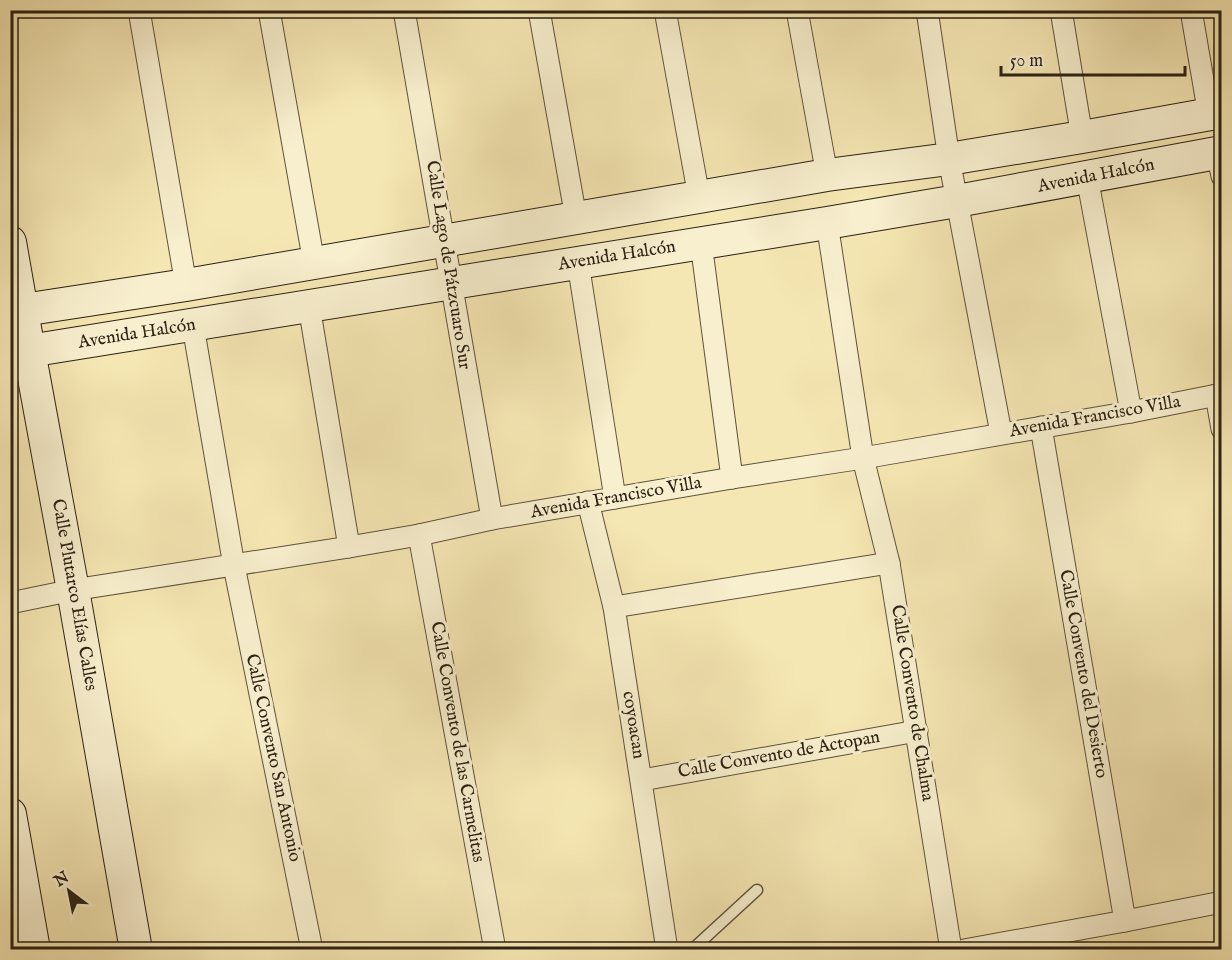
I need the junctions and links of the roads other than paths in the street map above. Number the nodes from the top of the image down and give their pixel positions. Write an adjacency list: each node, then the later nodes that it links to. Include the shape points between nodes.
1 (139, 10): 26 (street)
2 (269, 10): 24 (street)
3 (404, 10): 20 (street, Calle Lago de Pátzcuaro Sur)
4 (539, 10): 18 (street)
5 (665, 10): 16 (street)
6 (797, 10): 14 (street)
7 (927, 10): 12 (street)
8 (1061, 10): 11 (street)
9 (1191, 10): 10 (street)
10 (1215, 113): 11 (street)
11 (1082, 137): 12 (street)
12 (949, 159): 14 (street); 17 (street)
13 (1220, 160): 15 (street, Avenida Halcón)
14 (827, 175): 16 (street)
15 (1087, 177): 17 (street, Avenida Halcón); 32 (street)
16 (699, 197): 18 (street)
17 (957, 201): 19 (street, Avenida Halcón); 35 (street)
18 (576, 218): 20 (street)
19 (827, 224): 22 (street, Avenida Halcón); 36 (street, Calle Convento de Chalma)
20 (444, 241): 24 (street); 25 (street, Calle Lago de Pátzcuaro Sur)
21 (10, 242): 28 (street, Calle Plutarco Elías Calles)
22 (701, 243): 23 (street, Avenida Halcón); 37 (street)
23 (578, 262): 25 (street, Avenida Halcón); 38 (street)
24 (314, 263): 26 (street)
25 (450, 284): 27 (street, Avenida Halcón); 40 (street, Calle Lago de Pátzcuaro Sur)
26 (186, 285): 28 (street)
27 (309, 306): 29 (street, Avenida Halcón); 42 (street)
28 (16, 311): 30 (street, Calle Plutarco Elías Calles)
29 (193, 326): 30 (street, Avenida Halcón); 44 (street, Calle Convento San Antonio)
30 (20, 353): 45 (street, Calle Plutarco Elías Calles)
31 (1219, 395): 32 (street, Avenida Francisco Villa); 34 (street)
32 (1131, 412): 33 (street, Avenida Francisco Villa)
33 (1041, 427): 35 (street, Avenida Francisco Villa); 53 (street, Calle Convento del Desierto)
34 (1221, 429)
35 (1001, 433): 36 (street, Avenida Francisco Villa)
36 (863, 458): 37 (street, Avenida Francisco Villa); 43 (street, Calle Convento de Chalma)
37 (732, 478): 38 (street, Avenida Francisco Villa)
38 (615, 498): 39 (street, Avenida Francisco Villa)
39 (588, 502): 40 (street, Avenida Francisco Villa); 47 (street, coyoacan)
40 (492, 519): 41 (street, Avenida Francisco Villa)
41 (419, 535): 42 (street, Avenida Francisco Villa); 57 (street, Calle Convento de las Carmelitas)
42 (349, 547): 44 (street, Avenida Francisco Villa)
43 (889, 563): 47 (street); 48 (street, Calle Convento de Chalma)
44 (234, 566): 45 (street, Avenida Francisco Villa); 56 (street, Calle Convento San Antonio)
45 (73, 590): 46 (street, Avenida Francisco Villa); 55 (street, Calle Plutarco Elías Calles)
46 (10, 603)
47 (615, 607): 49 (street, coyoacan)
48 (917, 730): 49 (street, Calle Convento de Actopan); 60 (street, Calle Convento de Chalma)
49 (642, 780): 58 (street, coyoacan)
50 (10, 814): 54 (street)
51 (757, 890): 59 (lane)
52 (1221, 902): 53 (street)
53 (1125, 921): 61 (street)
54 (34, 950)
55 (136, 950)
56 (312, 950)
57 (495, 950)
58 (668, 950)
59 (689, 950)
60 (951, 950)
61 (964, 950)

